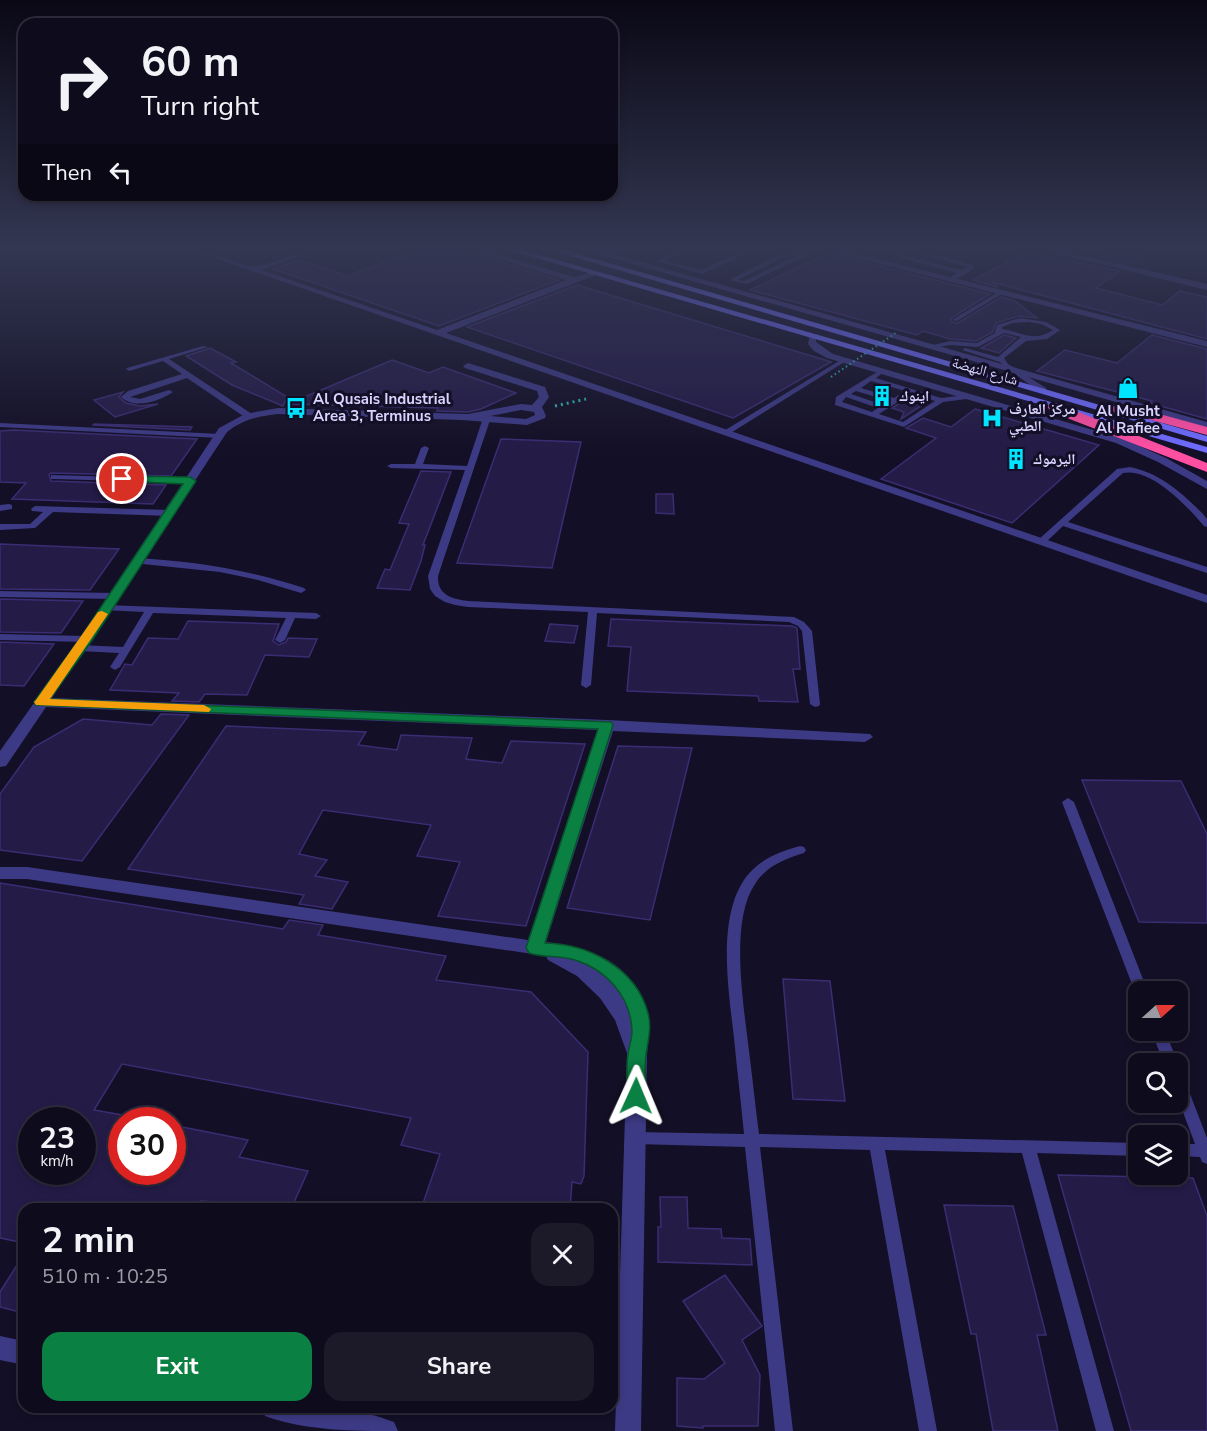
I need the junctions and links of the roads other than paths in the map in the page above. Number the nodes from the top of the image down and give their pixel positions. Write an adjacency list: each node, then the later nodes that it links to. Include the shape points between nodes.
1 (390, 317): 9 (street)
2 (480, 317): 9 (street)
3 (743, 317): 11 (main road, شارع النهضة)
4 (787, 317): 27 (main road, شارع النهضة)
5 (827, 317): 15 (street)
6 (960, 317): 8 (lane)
7 (1100, 317): 14 (street)
8 (955, 320)
9 (438, 333): 46 (street)
10 (999, 333): 12 (lane, via 1008,331); 12 (lane, via 999,326 1014,319 1057,330 1045,338); 13 (lane, via 978,345)
11 (813, 337): 18 (street, via 811,342 817,349); 34 (main road, شارع النهضة)
12 (1025, 339): 19 (lane, via 1004,354)
13 (954, 343): 15 (lane); 19 (lane)
14 (1207, 344)
15 (932, 346): 22 (street)
16 (205, 347): 17 (lane)
17 (164, 359): 21 (lane); 24 (lane)
18 (844, 360): 23 (street); 46 (lane)
19 (1002, 360): 22 (lane)
20 (468, 366): 35 (street, via 532,386 537,394)
21 (129, 369)
22 (1015, 370): 27 (lane); 43 (street)
23 (882, 371): 25 (lane); 31 (street)
24 (188, 375): 28 (lane, via 125,397 137,402); 40 (lane)
25 (870, 381): 26 (lane); 29 (lane)
26 (857, 389): 30 (lane); 33 (lane)
27 (1043, 390): 37 (main road, شارع النهضة)
28 (169, 392)
29 (908, 393): 32 (lane); 33 (lane)
30 (846, 395): 36 (lane); 39 (lane, via 838,403)
31 (966, 397): 32 (lane); 57 (street, via 1120,441)
32 (941, 400): 39 (lane, via 907,424)
33 (895, 401): 36 (lane)
34 (1053, 406): 50 (main road, شارع النهضة); 54 (highway)
35 (534, 408): 41 (street); 42 (street, via 541,416 531,421)
36 (884, 408): 39 (lane)
37 (1110, 410): 45 (highway, via 1134,411); 48 (main road, شارع النهضة)
38 (293, 411): 40 (street); 41 (street); 47 (street, via 260,418)
39 (872, 415)
40 (249, 416): 47 (street, via 229,425)
41 (466, 417): 42 (street)
42 (486, 420): 53 (lane)
43 (1203, 423)
44 (0, 425): 47 (lane)
45 (1207, 431)
46 (726, 432): 64 (street)
47 (220, 436): 56 (street)
48 (1207, 439)
49 (425, 448): 52 (lane)
50 (1207, 450)
51 (391, 466): 52 (lane)
52 (418, 467): 53 (lane)
53 (469, 468): 72 (lane, via 433,576 434,590 459,603)
54 (1207, 468)
55 (54, 477): 56 (lane)
56 (190, 481): 60 (street)
57 (1207, 486)
58 (35, 509): 59 (lane)
59 (50, 510): 60 (lane); 63 (lane, via 32,525)
60 (170, 513): 65 (street)
61 (1062, 523): 62 (lane, via 1127,468 1143,472 1185,499); 64 (lane); 66 (lane)
62 (1207, 524)
63 (0, 527)
64 (1041, 542): 69 (street)
65 (136, 561): 67 (lane, via 236,571); 70 (street)
66 (1207, 570)
67 (301, 590)
68 (0, 594): 70 (lane)
69 (1207, 599)
70 (110, 602): 71 (lane); 77 (street)
71 (151, 609): 73 (lane); 78 (lane)
72 (593, 609): 80 (lane); 82 (lane, via 778,616 797,621 807,631)
73 (292, 615): 74 (lane); 76 (lane)
74 (316, 616)
75 (0, 638): 77 (lane)
76 (280, 640)
77 (83, 644): 78 (lane); 81 (street)
78 (125, 650): 79 (lane)
79 (115, 667)
80 (586, 685)
81 (41, 702): 83 (street); 85 (street)
82 (815, 704)
83 (607, 725): 84 (street); 92 (street)
84 (865, 737)
85 (6, 745): 86 (street)
86 (0, 762)
87 (1068, 802): 93 (lane)
88 (800, 850): 96 (lane, via 773,860 753,875 740,895 736,918 734,975)
89 (0, 862): 91 (street)
90 (0, 873): 91 (street)
91 (27, 873): 92 (street)
92 (535, 948): 95 (street, via 557,956 596,980 623,1014 637,1055)
93 (1138, 981)
94 (1188, 1107): 101 (lane)
95 (636, 1138): 96 (lane); 106 (street)
96 (753, 1141): 97 (lane); 107 (lane)
97 (876, 1143): 98 (lane); 108 (lane)
98 (1028, 1147): 99 (lane); 109 (lane)
99 (1128, 1149)
100 (1188, 1151): 101 (lane)
101 (1206, 1154)
102 (0, 1348): 103 (street)
103 (18, 1352)
104 (301, 1413): 105 (street)
105 (385, 1431)
106 (628, 1431)
107 (784, 1431)
108 (928, 1431)
109 (1105, 1431)

